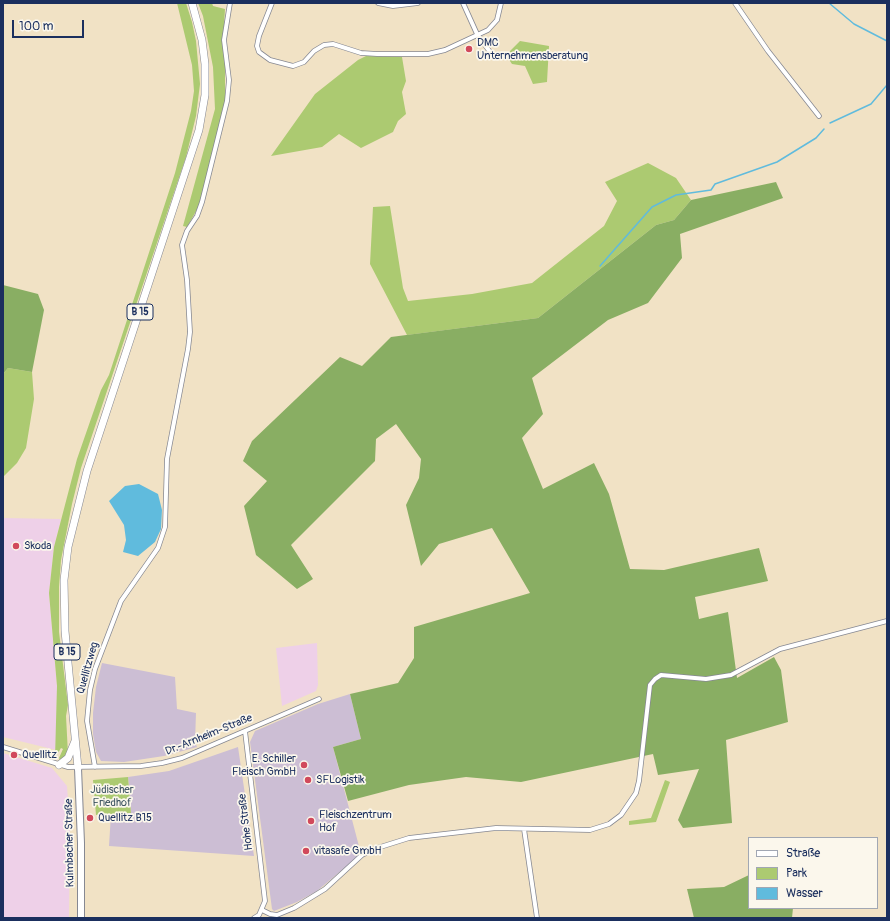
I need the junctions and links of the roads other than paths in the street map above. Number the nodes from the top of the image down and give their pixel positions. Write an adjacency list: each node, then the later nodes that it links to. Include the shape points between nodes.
1 (192, 3): 16 (highway, B 15, via 201,34 205,64 205,96 199,130 87,471 68,547 64,580 65,631)
2 (230, 3): 19 (street, Quellitzweg, via 224,40 229,80 227,101 202,202 182,245 188,288 190,332 167,459 165,527 158,548 121,600 95,669 87,721)
3 (272, 3): 10 (street, via 259,36 259,52 270,60 293,66 304,62 324,45 333,44 372,54 428,54 445,50)
4 (378, 3): 9 (street)
5 (418, 3): 9 (street)
6 (463, 3): 10 (street)
7 (501, 3): 10 (street, via 497,20 488,30)
8 (735, 3): 12 (street, via 768,51)
9 (398, 5)
10 (477, 34): 11 (street)
11 (493, 56)
12 (819, 116)
13 (887, 622): 21 (street, via 780,649 732,676 706,679 661,675 655,678 650,685 636,793 621,815 609,824 590,830)
14 (319, 699): 15 (street, Dr.-Arnheim-Straße)
15 (245, 731): 19 (street, Dr.-Arnheim-Straße, via 182,758 162,763); 22 (street, Hohe Straße, via 265,901)
16 (76, 739): 18 (highway, via 68,758); 20 (highway, B 15)
17 (3, 747): 18 (street, Dr.-Arnheim-Straße)
18 (59, 765): 20 (street, Dr.-Arnheim-Straße)
19 (95, 767): 20 (street, Dr.-Arnheim-Straße)
20 (78, 768): 23 (main road, Kulmbacher Straße / B 15)
21 (524, 829): 22 (street, via 496,828 409,838 362,855 325,889 294,908 277,915); 25 (street)
22 (262, 910): 24 (street)
23 (81, 918)
24 (254, 918)
25 (537, 918)

